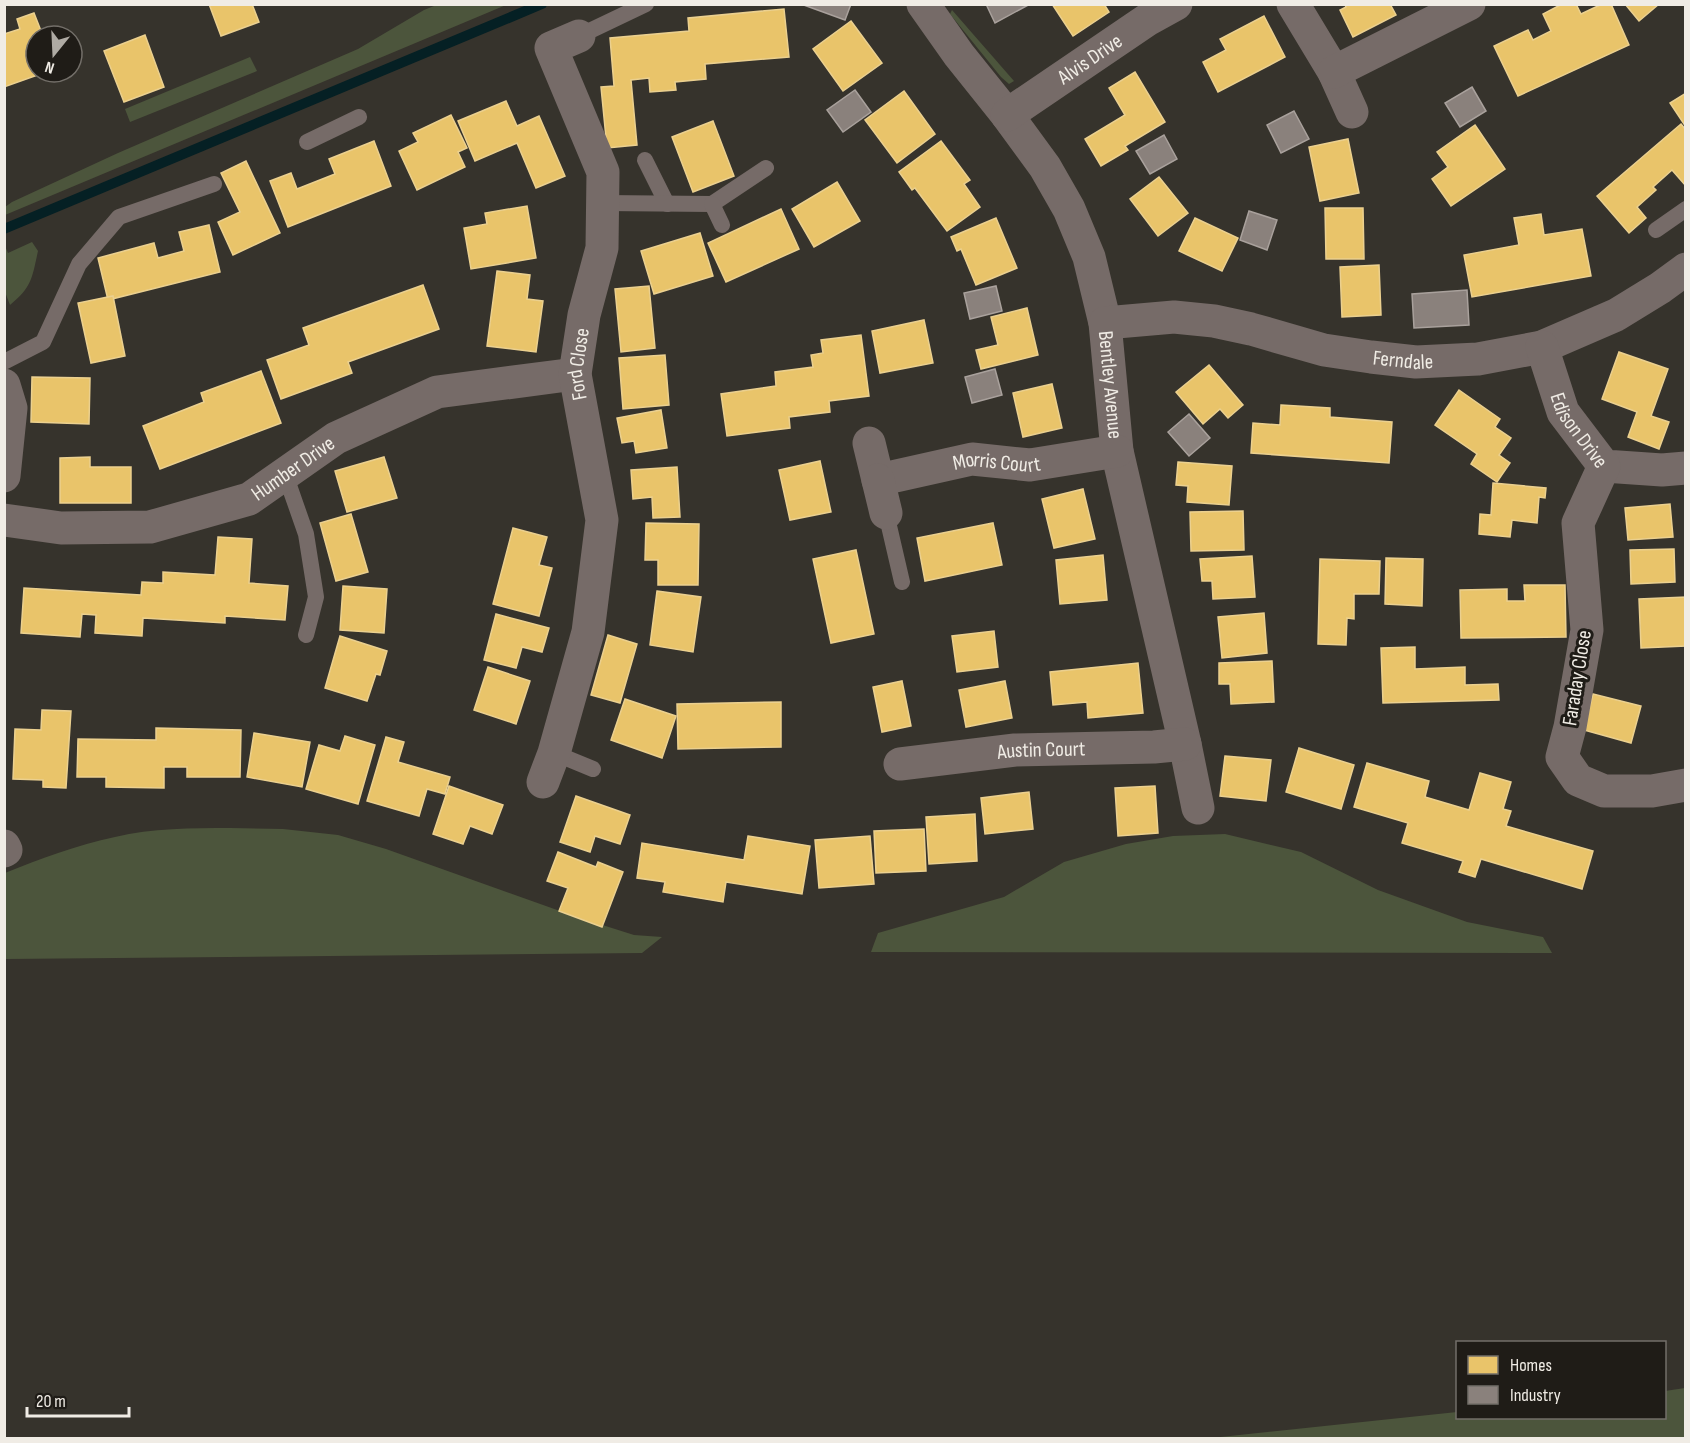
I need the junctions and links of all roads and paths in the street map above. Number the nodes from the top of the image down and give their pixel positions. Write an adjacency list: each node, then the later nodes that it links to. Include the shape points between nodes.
1 (646, 4): 6 (lane)
2 (923, 4): 9 (street, Bentley Avenue)
3 (1176, 4): 9 (street, Alvis Drive)
4 (1293, 4): 7 (street)
5 (1469, 4): 7 (street)
6 (579, 36): 15 (street, Ford Close, via 551,48 603,172)
7 (1334, 72): 8 (street)
8 (1352, 112)
9 (1007, 115): 22 (street, Bentley Avenue, via 1045,166 1070,209 1089,257)
10 (359, 117): 11 (lane)
11 (307, 142)
12 (645, 160): 16 (lane)
13 (766, 168): 17 (lane)
14 (214, 184): 24 (lane, via 119,218 79,264 44,342)
15 (603, 204): 16 (lane); 25 (street, Ford Close, via 602,248 584,315)
16 (666, 204): 17 (lane)
17 (712, 204): 19 (lane)
18 (1686, 209): 20 (lane)
19 (722, 225)
20 (1656, 230)
21 (1686, 269): 23 (street, Ferndale, via 1616,315)
22 (1105, 323): 23 (street, Ferndale, via 1174,317 1214,321 1324,350 1416,362 1479,359); 28 (street, Bentley Avenue)
23 (1542, 347): 29 (street, Edison Drive, via 1563,412)
24 (4, 362)
25 (575, 374): 31 (street, Humber Drive, via 437,392 336,438); 40 (street, Ford Close, via 602,520 588,632)
26 (4, 385): 32 (street, via 11,408)
27 (869, 443): 33 (street)
28 (1117, 451): 33 (street, Morris Court, via 1030,465 972,459); 38 (street, Bentley Avenue)
29 (1604, 466): 30 (street, Edison Drive); 42 (street, Faraday Close, via 1578,524 1587,630 1562,757 1578,780 1604,791 1652,791)
30 (1686, 468)
31 (285, 474): 35 (street, Humber Drive, via 249,499 150,527 61,528); 37 (lane, via 306,534 316,597)
32 (4, 476)
33 (878, 480): 34 (street)
34 (886, 513): 36 (lane)
35 (4, 520)
36 (902, 582)
37 (306, 635)
38 (1185, 744): 39 (street, Austin Court, via 1015,750); 43 (street, Bentley Avenue)
39 (900, 764)
40 (549, 767): 41 (lane, Ford Close)
41 (593, 769)
42 (1686, 785)
43 (1198, 808)
44 (4, 846): 45 (street)
45 (4, 851)

